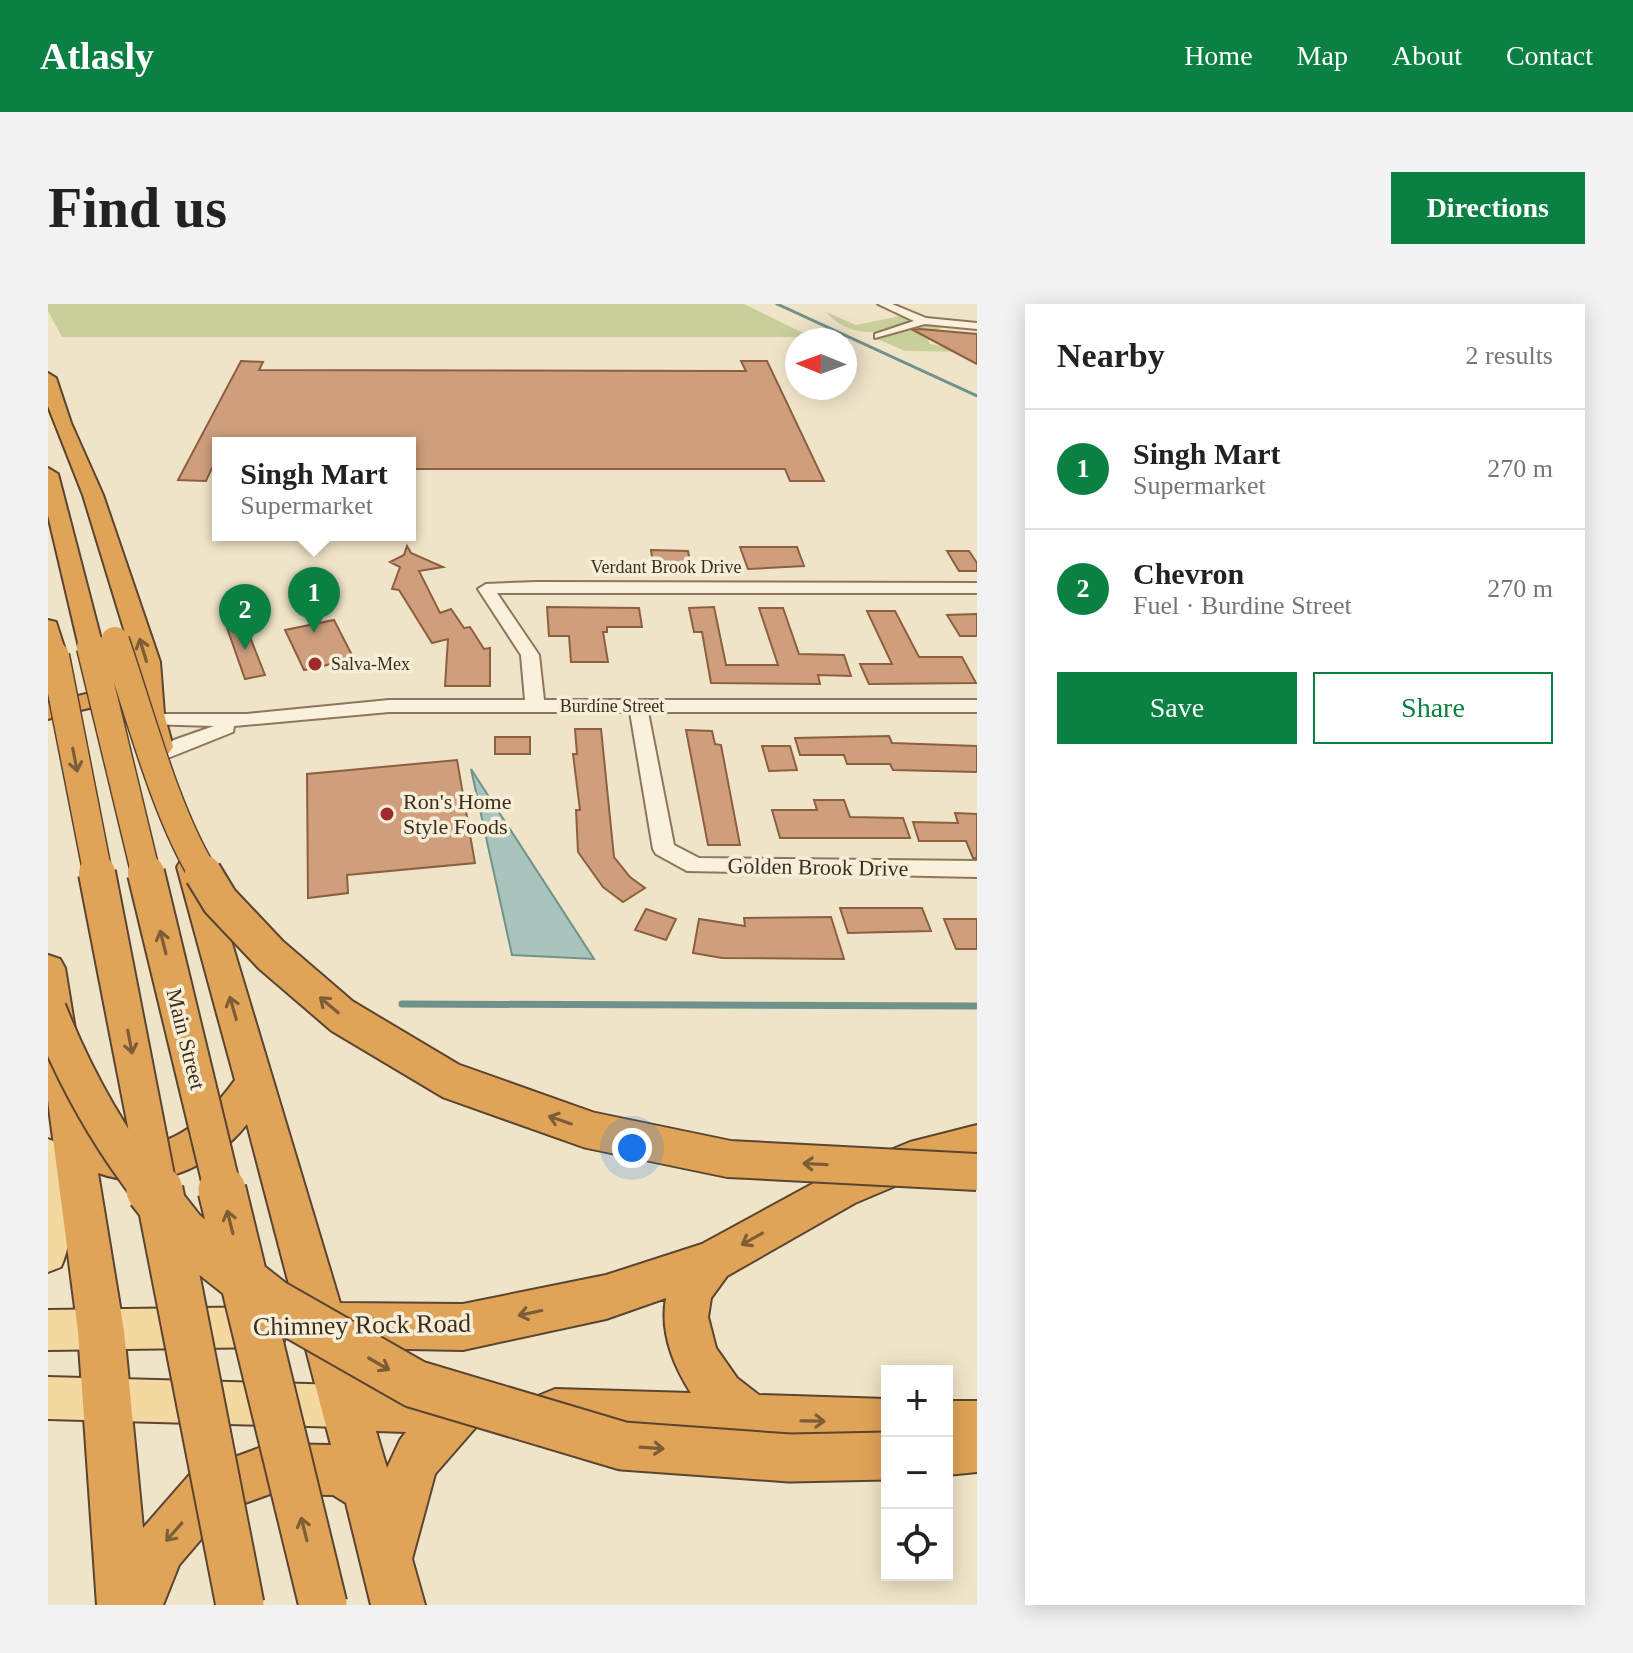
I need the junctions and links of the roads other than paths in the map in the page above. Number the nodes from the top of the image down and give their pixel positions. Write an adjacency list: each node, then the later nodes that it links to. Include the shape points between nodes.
1 (883, 304): 2 (street)
2 (924, 321): 3 (street); 4 (street)
3 (977, 326)
4 (879, 336)
5 (48, 378): 13 (highway, one-way to 5, via 147,662)
6 (51, 484): 8 (highway)
7 (977, 588): 9 (street, Verdant Brook Drive, via 486,589 530,655)
8 (77, 643): 23 (highway, one-way to 8, bridge, via 729,1159 589,1130 451,1081 342,1016 260,945 220,901); 44 (highway, one-way to 44, bridge); 45 (highway, Main Street, one-way to 8, bridge)
9 (535, 706): 10 (street, Burdine Street); 14 (street, Burdine Street, via 389,706)
10 (638, 706): 11 (street, Burdine Street); 16 (street, Golden Brook Drive, via 664,849 695,866)
11 (977, 706)
12 (48, 711): 13 (highway, via 128,697 142,702)
13 (151, 717): 14 (street, Burdine Street); 15 (highway)
14 (247, 720): 15 (street, Burdine Street)
15 (161, 754): 20 (highway, one-way to 15)
16 (977, 869)
17 (48, 968): 18 (highway)
18 (53, 1021): 19 (main road); 22 (highway); 39 (highway, one-way to 39, bridge, via 115,1146 183,1232 273,1303 415,1384 623,1446 790,1458)
19 (48, 1082)
20 (254, 1083): 22 (highway, via 202,1145 174,1157 107,1159); 26 (highway)
21 (977, 1143): 25 (highway, Chimney Rock Road, one-way to 25, via 924,1155 840,1190)
22 (60, 1146): 24 (main road); 28 (highway)
23 (977, 1172)
24 (48, 1254)
25 (712, 1261): 26 (highway, Chimney Rock Road, one-way to 26, via 606,1297 463,1327); 33 (highway, via 690,1289 685,1317 696,1359 720,1395)
26 (324, 1325): 28 (main road, Chimney Rock Road); 31 (highway)
27 (48, 1330): 28 (main road, Chimney Rock Road)
28 (101, 1331): 30 (highway)
29 (48, 1398): 30 (main road)
30 (107, 1400): 31 (main road); 42 (highway)
31 (343, 1406): 32 (highway); 40 (highway)
32 (459, 1410): 33 (highway); 41 (highway, via 412,1467)
33 (753, 1420): 34 (highway, one-way to 34)
34 (881, 1423)
35 (953, 1425): 36 (highway)
36 (977, 1425)
37 (977, 1447): 38 (highway)
38 (953, 1449)
39 (881, 1456)
40 (365, 1486): 41 (highway); 43 (highway, one-way to 43, via 339,1470 270,1469 209,1491 161,1547)
41 (392, 1583)
42 (124, 1605)
43 (136, 1605)
44 (240, 1605)
45 (323, 1605)

